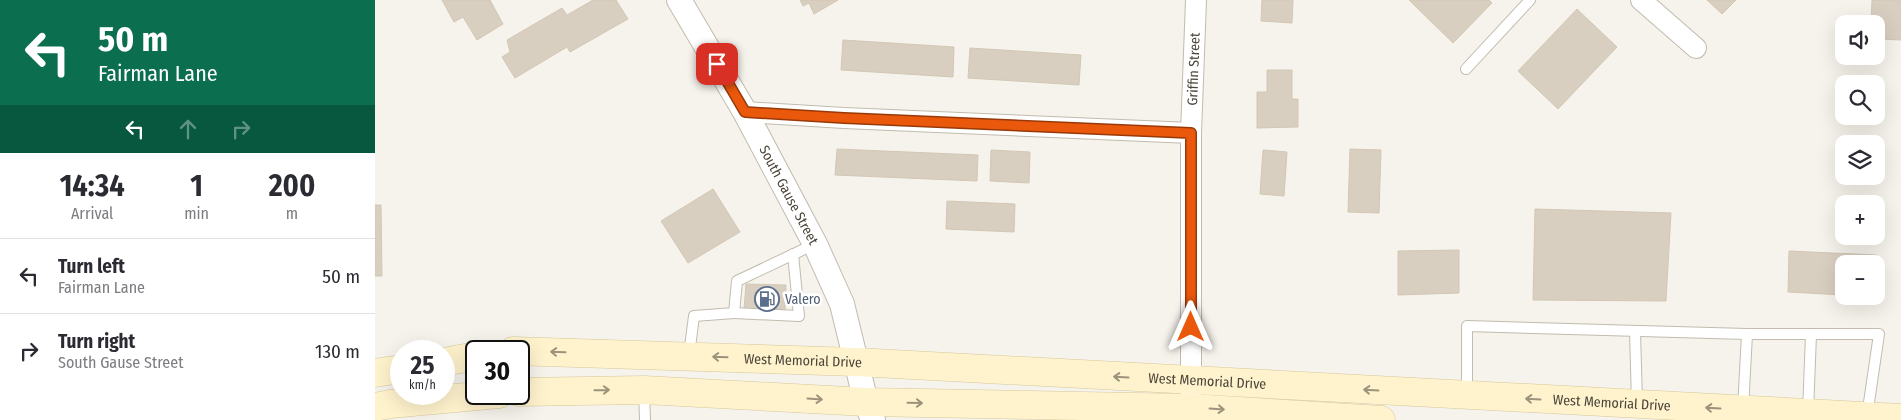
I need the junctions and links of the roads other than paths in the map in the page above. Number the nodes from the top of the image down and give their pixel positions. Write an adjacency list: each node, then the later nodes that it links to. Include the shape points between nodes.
1 (679, 0): 7 (street, South Gause Street)
2 (1196, 0): 8 (street, Griffin Street)
3 (1530, 0): 6 (lane)
4 (1641, 0): 5 (street)
5 (1696, 48)
6 (1466, 69)
7 (745, 112): 8 (street); 9 (street, South Gause Street)
8 (1191, 133): 20 (street, Griffin Street)
9 (815, 244): 10 (lane); 17 (street, South Gause Street, via 842,304)
10 (793, 254): 11 (lane, via 737,281); 11 (lane, via 799,316)
11 (734, 313): 16 (lane, via 694,316)
12 (1635, 331): 13 (lane); 23 (lane, via 1467,326); 25 (lane)
13 (1747, 334): 14 (lane); 28 (lane)
14 (1811, 334): 30 (lane); 32 (lane, via 1879,334)
15 (530, 351): 16 (main road, West Memorial Drive, one-way to 15)
16 (689, 356): 17 (main road, West Memorial Drive, one-way to 16)
17 (856, 362): 20 (main road, West Memorial Drive, one-way to 17); 29 (street, South Gause Street)
18 (390, 371): 19 (main road)
19 (375, 373)
20 (1191, 380): 23 (main road, West Memorial Drive, one-way to 20); 27 (street, Griffin Street)
21 (644, 390): 22 (main road, West Memorial Drive, one-way to 21); 29 (main road, West Memorial Drive, one-way to 29); 34 (lane)
22 (530, 392)
23 (1467, 396): 25 (main road, West Memorial Drive, one-way to 23)
24 (465, 397): 26 (main road)
25 (1637, 404): 28 (main road, West Memorial Drive, one-way to 25)
26 (375, 407)
27 (1191, 408): 29 (main road, West Memorial Drive, one-way to 27); 31 (main road, West Memorial Drive, one-way to 31)
28 (1743, 410): 30 (main road, West Memorial Drive)
29 (869, 411)
30 (1808, 413): 32 (main road, West Memorial Drive)
31 (1271, 416): 35 (main road, West Memorial Drive)
32 (1866, 417): 33 (main road, West Memorial Drive)
33 (1901, 418)
34 (645, 420)
35 (1381, 420)

